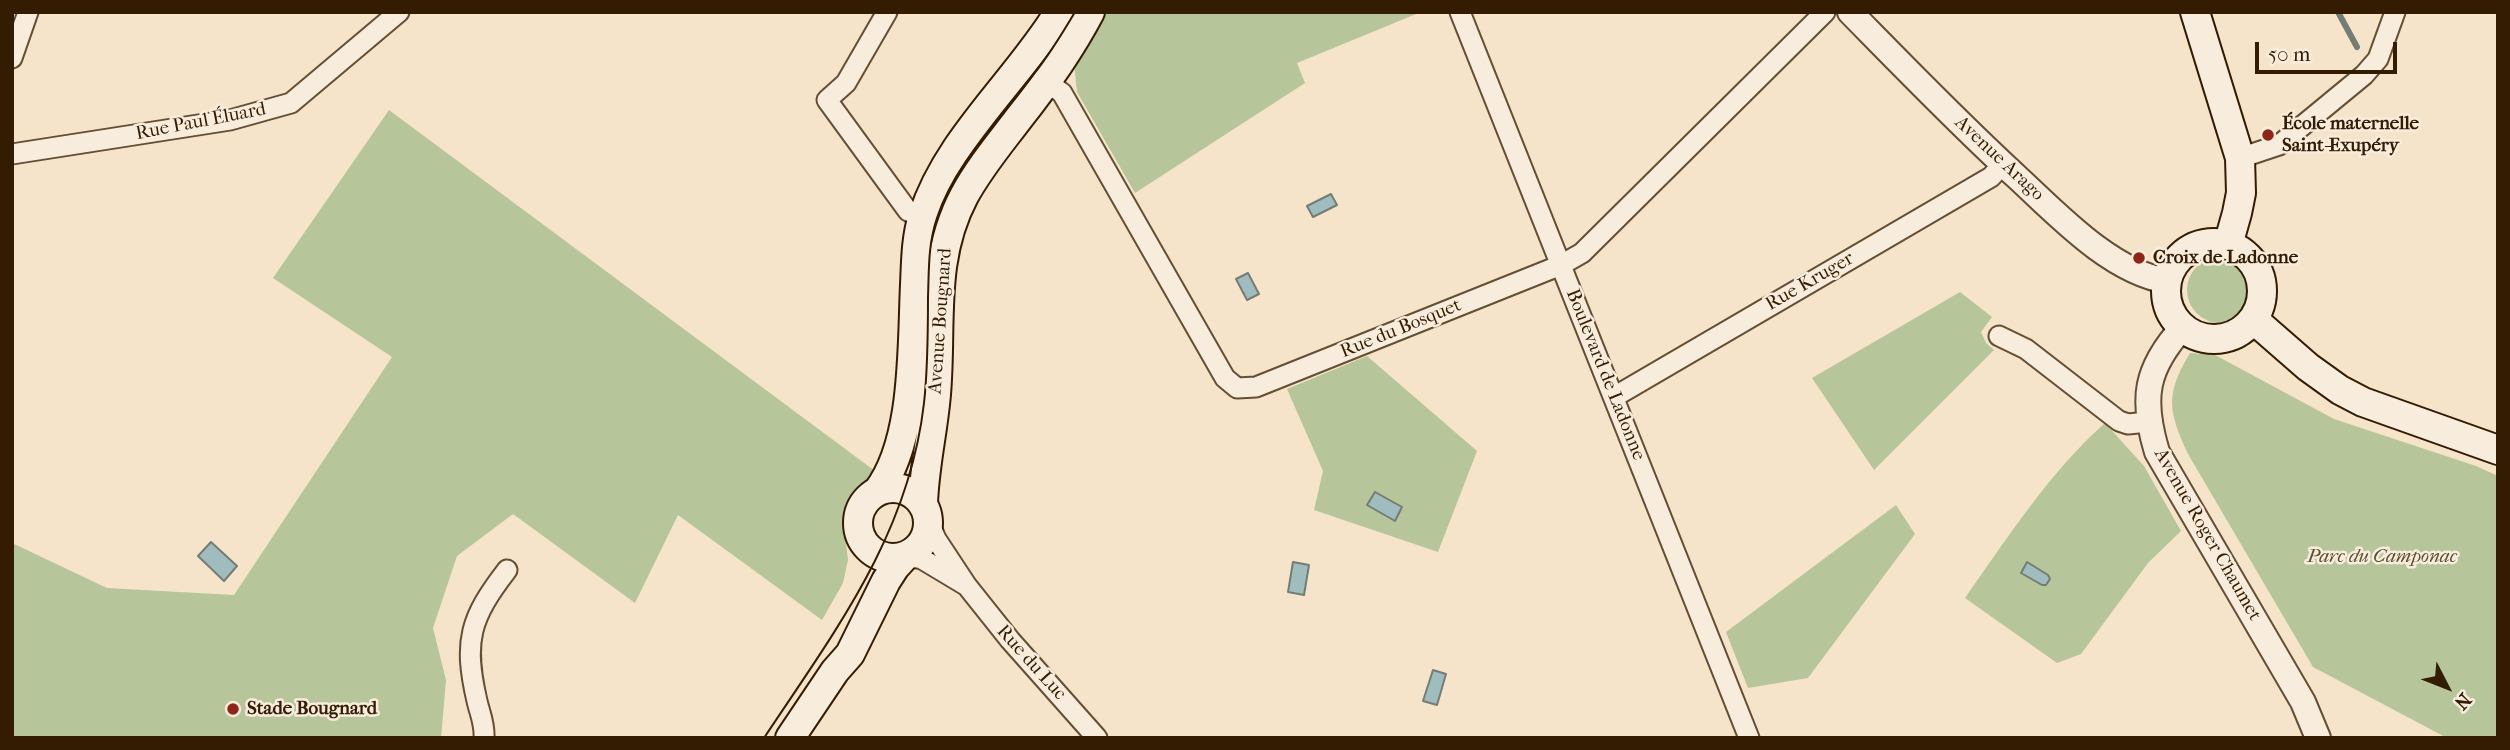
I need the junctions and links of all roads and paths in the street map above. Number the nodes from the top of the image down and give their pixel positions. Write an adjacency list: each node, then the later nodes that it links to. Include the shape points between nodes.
1 (28, 12): 11 (street)
2 (399, 12): 13 (street, Rue Paul Éluard, via 291,103 230,120)
3 (887, 12): 16 (street, via 846,83 827,100 908,211)
4 (1059, 12): 16 (main road, Avenue Bougnard, via 966,137)
5 (1090, 12): 12 (main road, Avenue Bougnard)
6 (1460, 12): 18 (street, Boulevard de Ladonne)
7 (1825, 12): 18 (street, Rue du Bosquet, via 1582,253)
8 (1850, 12): 15 (street, Avenue Arago)
9 (2195, 12): 14 (main road)
10 (2395, 12): 14 (street, via 2378,59 2364,75 2278,145)
11 (12, 58)
12 (1047, 82): 18 (street, Rue du Bosquet, via 1062,93 1225,378 1237,388 1256,387); 27 (main road, Avenue Bougnard, via 965,195 945,244)
13 (12, 154)
14 (2240, 158): 17 (main road, via 2241,193)
15 (2004, 164): 19 (street, Avenue Arago, via 2110,256 2152,279); 23 (street, Rue Kruger, via 1991,177)
16 (923, 216): 26 (main road, Avenue Bougnard, via 917,246 908,399 894,461)
17 (2228, 245): 19 (main road, via 2208,243 2189,250); 20 (main road, via 2241,251 2259,275 2260,305)
18 (1561, 265): 23 (street, Boulevard de Ladonne)
19 (2166, 281): 21 (main road, via 2170,312)
20 (2253, 319): 21 (main road, via 2227,337 2211,339); 25 (main road, via 2323,379 2351,396)
21 (2183, 327): 24 (street, Avenue Roger Chaumet, via 2162,352 2153,372)
22 (1999, 336): 24 (street, via 2026,349 2119,422)
23 (1614, 397): 36 (street, Boulevard de Ladonne)
24 (2148, 422): 37 (street, Avenue Roger Chaumet, via 2157,452 2303,702)
25 (2498, 450)
26 (877, 492): 27 (main road, via 905,490 915,495); 28 (main road, Avenue Bougnard, via 858,516)
27 (925, 512): 29 (main road, Avenue Bougnard, via 928,531 923,542); 31 (street, Rue du Luc)
28 (867, 548): 29 (main road, via 888,558); 32 (main road, Avenue Bougnard, via 867,575)
29 (905, 556): 31 (street, Rue du Luc, via 922,559); 32 (main road, Avenue Bougnard, via 855,646)
30 (507, 570): 33 (street, via 473,622 470,643)
31 (967, 586): 35 (street, Rue du Luc)
32 (835, 671): 34 (main road, Avenue Bougnard)
33 (484, 738)
34 (790, 738)
35 (1097, 738)
36 (1749, 738)
37 (2318, 738)

